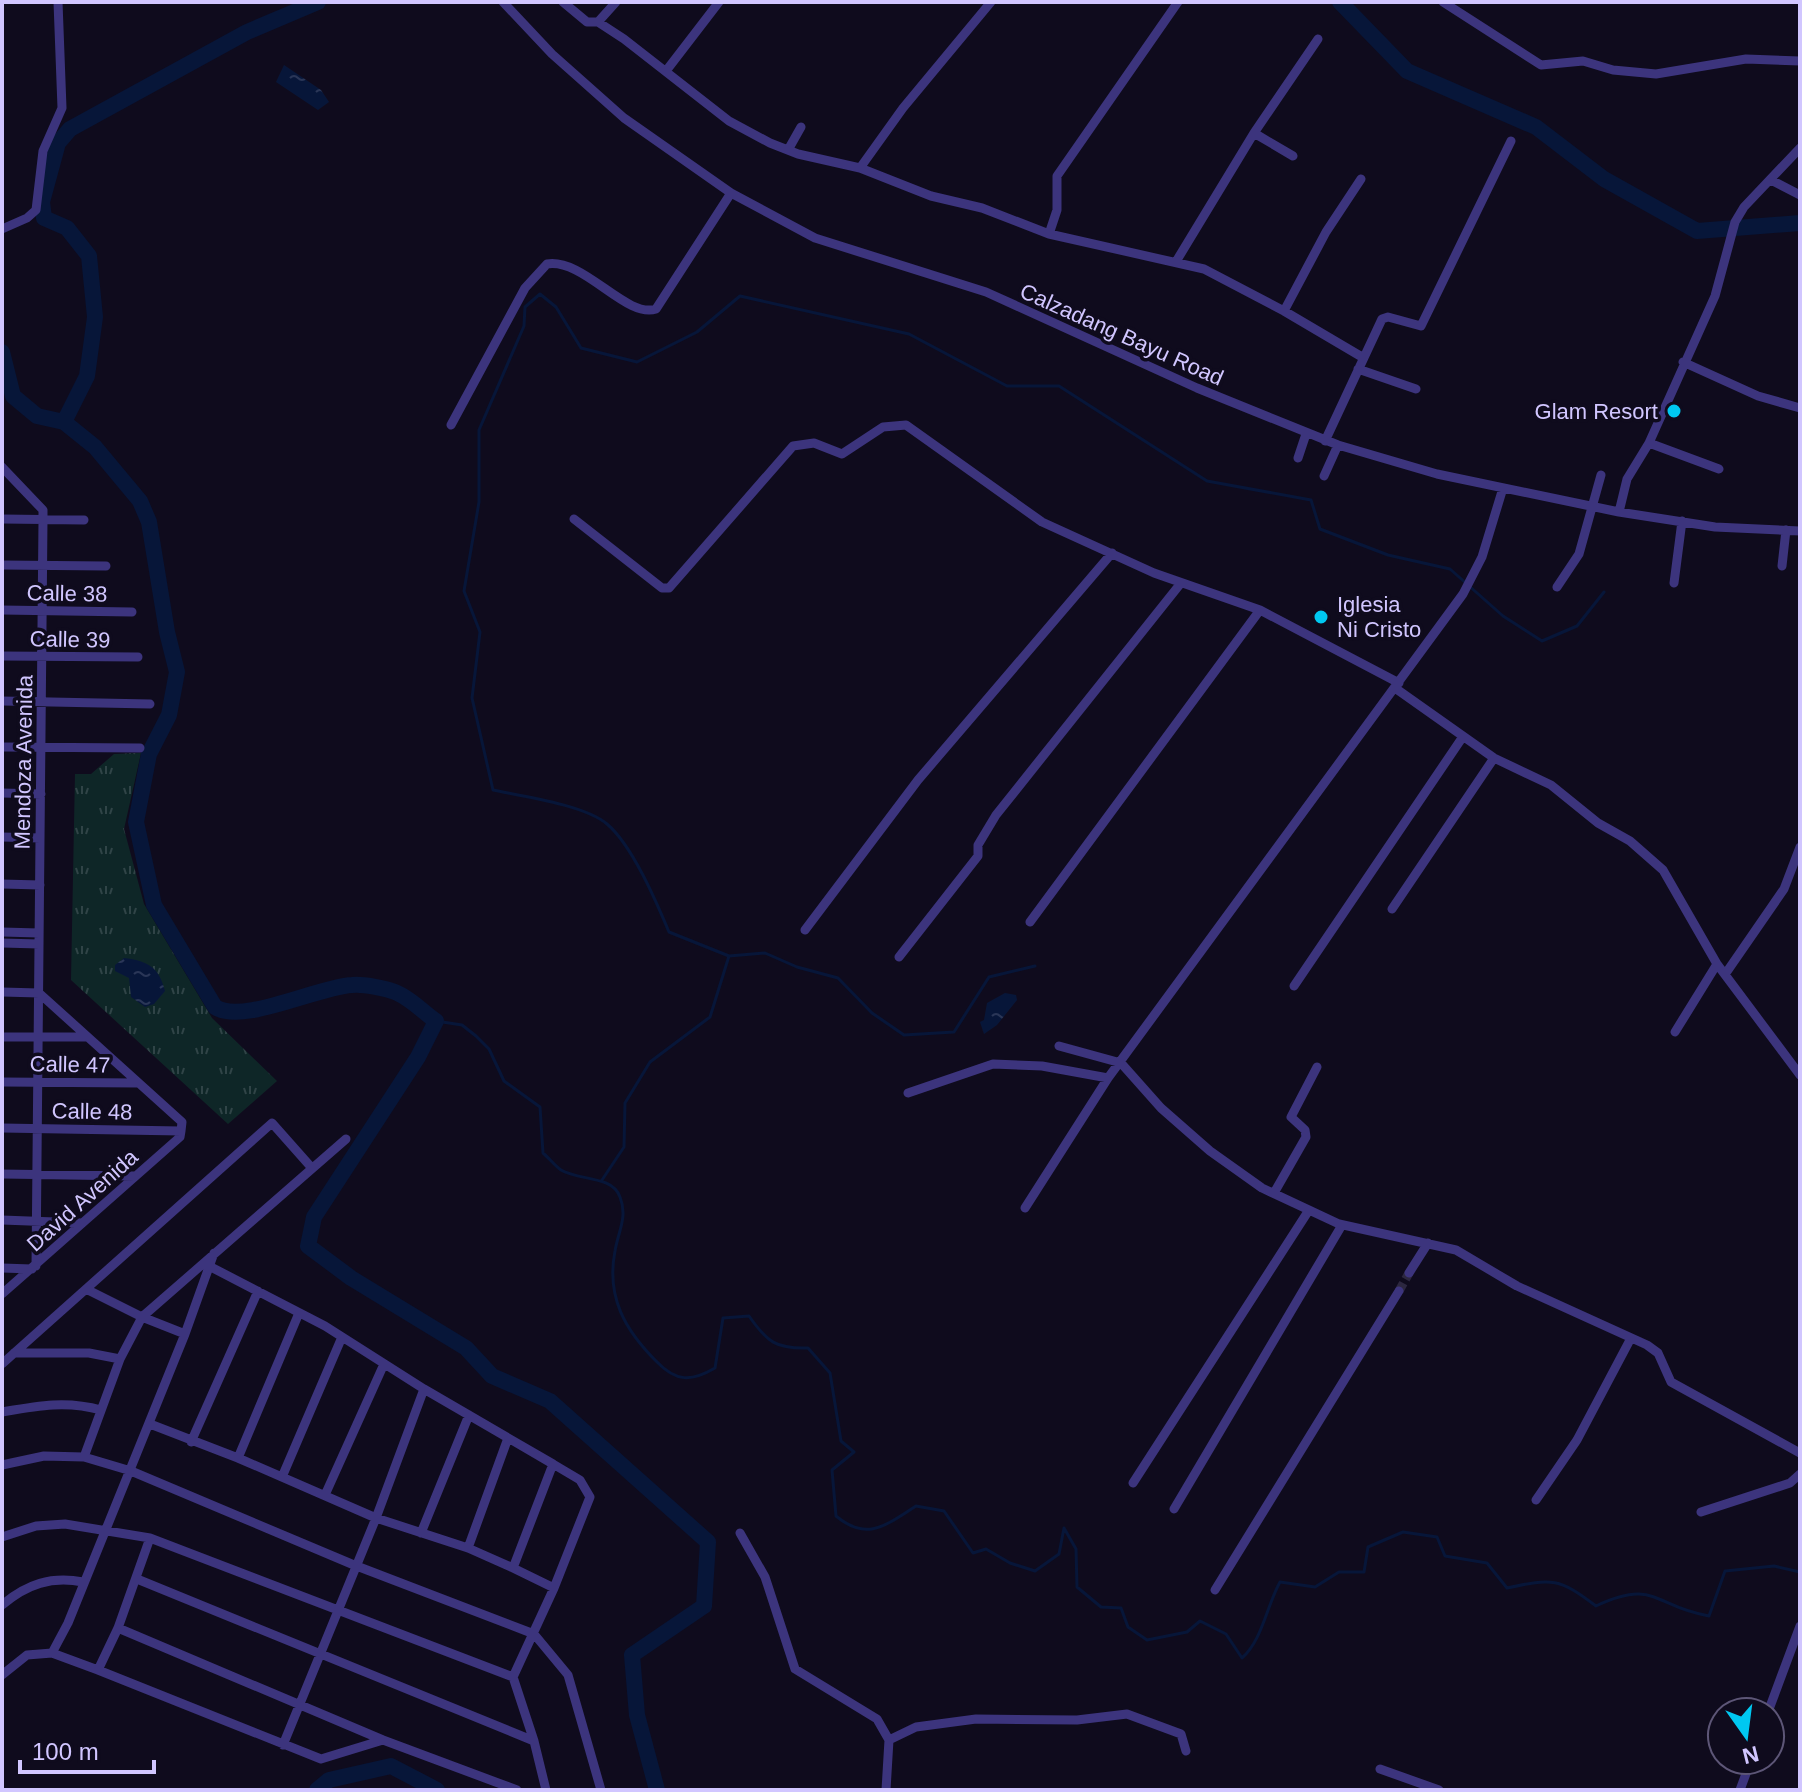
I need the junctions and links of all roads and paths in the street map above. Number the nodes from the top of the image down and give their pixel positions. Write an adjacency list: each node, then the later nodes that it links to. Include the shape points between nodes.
1 (58, 2): 24 (street, via 62,108 43,151 36,210)
2 (503, 2): 22 (street, Calzadang Bayu Road, via 624,118)
3 (563, 2): 9 (street, via 587,22)
4 (616, 2): 9 (street)
5 (719, 2): 12 (street)
6 (991, 2): 19 (street)
7 (1178, 2): 25 (street, via 1057,176 1057,210)
8 (1443, 2): 11 (street, via 1541,65 1583,61 1656,74 1746,59)
9 (598, 22): 12 (street)
10 (1318, 39): 14 (street)
11 (1800, 61)
12 (666, 71): 17 (street, via 729,121)
13 (801, 127): 17 (street)
14 (1254, 133): 18 (street); 26 (street)
15 (1511, 141): 28 (street, via 1421,326 1384,317)
16 (1800, 148): 21 (street)
17 (788, 150): 19 (street)
18 (1293, 156)
19 (860, 168): 25 (street)
20 (1361, 179): 27 (street)
21 (1771, 180): 23 (street); 29 (street, via 1735,222 1715,296)
22 (731, 193): 33 (street, via 656,309 639,308 567,266 547,264 525,288); 34 (street, Calzadang Bayu Road, via 815,238 986,292)
23 (1800, 195)
24 (2, 229)
25 (1049, 234): 26 (street, via 1102,249)
26 (1177, 260): 27 (street, via 1216,274)
27 (1284, 311): 28 (street)
28 (1362, 357): 30 (street)
29 (1683, 362): 32 (street, via 1758,396); 36 (street)
30 (1358, 369): 31 (street); 35 (street)
31 (1416, 389)
32 (1800, 408)
33 (451, 425)
34 (1306, 434): 35 (street, Calzadang Bayu Road); 38 (street)
35 (1325, 441): 37 (street, Calzadang Bayu Road)
36 (1649, 443): 40 (street); 45 (street, via 1627,479)
37 (1338, 445): 42 (street); 43 (street, Calzadang Bayu Road)
38 (1298, 458)
39 (2, 467): 47 (street, via 43,510)
40 (1719, 469)
41 (1601, 475): 44 (street)
42 (1324, 476)
43 (1503, 488): 44 (street, Calzadang Bayu Road); 68 (street, via 1463,594)
44 (1591, 505): 45 (street, Calzadang Bayu Road); 60 (street, via 1579,554)
45 (1619, 512): 50 (street, Calzadang Bayu Road)
46 (2, 519): 47 (street)
47 (43, 519): 49 (street); 55 (street, Mendoza Avenida)
48 (574, 519): 53 (street, via 662,588 669,588 793,446 814,443 842,454 883,427 906,425 1042,522)
49 (84, 520)
50 (1682, 521): 51 (street, Calzadang Bayu Road); 59 (street)
51 (1786, 530): 52 (street, Calzadang Bayu Road); 57 (street)
52 (1800, 531)
53 (1112, 553): 58 (street); 86 (street, via 926,770)
54 (2, 565): 55 (street)
55 (43, 565): 56 (street); 63 (street, Mendoza Avenida)
56 (106, 566)
57 (1782, 566)
58 (1181, 583): 62 (street); 90 (street, via 996,815 978,845 978,856)
59 (1674, 583)
60 (1557, 587)
61 (2, 610): 63 (street, Calle 38)
62 (1260, 610): 68 (street); 85 (street)
63 (42, 611): 64 (street, Calle 38); 66 (street, Mendoza Avenida)
64 (132, 612)
65 (2, 656): 66 (street, Calle 39)
66 (42, 656): 67 (street, Calle 39); 70 (street, Mendoza Avenida)
67 (138, 657)
68 (1397, 685): 72 (street); 101 (street)
69 (2, 701): 70 (street)
70 (42, 702): 71 (street); 74 (street, Mendoza Avenida)
71 (150, 704)
72 (1462, 738): 76 (street); 93 (street)
73 (2, 747): 74 (street)
74 (41, 747): 75 (street); 78 (street, Mendoza Avenida)
75 (140, 748)
76 (1494, 758): 84 (street); 91 (street, via 1551,785 1663,870)
77 (2, 793): 78 (street)
78 (41, 794): 80 (street, Mendoza Avenida)
79 (2, 837): 80 (street)
80 (40, 838): 83 (street, Mendoza Avenida)
81 (1800, 847): 92 (street, via 1784,889)
82 (2, 884): 83 (street)
83 (40, 885): 88 (street, Mendoza Avenida)
84 (1392, 909)
85 (1030, 922)
86 (805, 930)
87 (2, 932): 88 (street)
88 (39, 938): 89 (street); 95 (street, Mendoza Avenida)
89 (2, 943)
90 (899, 957)
91 (1717, 964): 92 (street); 96 (street)
92 (1726, 973): 103 (street)
93 (1294, 986)
94 (2, 992): 95 (street)
95 (39, 993): 98 (street); 99 (street, Mendoza Avenida)
96 (1675, 1032)
97 (2, 1037): 99 (street)
98 (86, 1037): 99 (street); 107 (street)
99 (38, 1038): 106 (street, Mendoza Avenida)
100 (1059, 1046): 101 (street)
101 (1121, 1063): 104 (street); 117 (street, via 1210,1151)
102 (1317, 1067): 117 (street, via 1291,1117 1306,1137)
103 (1800, 1075)
104 (1108, 1078): 108 (street, via 993,1064); 118 (street)
105 (2, 1082): 106 (street, Calle 47)
106 (38, 1082): 107 (street, Calle 47); 110 (street, Mendoza Avenida)
107 (138, 1083): 111 (street, via 182,1122)
108 (908, 1093)
109 (2, 1128): 110 (street, Calle 48)
110 (37, 1128): 111 (street, Calle 48); 115 (street, Mendoza Avenida)
111 (181, 1131): 116 (street, David Avenida)
112 (346, 1139): 113 (street)
113 (311, 1167): 125 (street); 130 (street, via 272,1123)
114 (2, 1174): 115 (street)
115 (37, 1174): 116 (street); 121 (street, Mendoza Avenida)
116 (135, 1176): 122 (street, David Avenida)
117 (1274, 1193): 119 (street)
118 (1025, 1208)
119 (1309, 1210): 123 (street); 158 (street)
120 (2, 1220): 121 (street)
121 (36, 1221): 122 (street); 127 (street, Mendoza Avenida)
122 (82, 1223): 127 (street, David Avenida)
123 (1342, 1225): 124 (street); 161 (street)
124 (1428, 1243): 129 (street); 138 (street, via 1456,1250 1517,1286)
125 (214, 1253): 126 (street); 135 (street)
126 (209, 1266): 131 (street); 136 (street)
127 (34, 1267): 128 (street); 133 (street, David Avenida)
128 (2, 1268)
129 (1409, 1273)
130 (86, 1289): 135 (street); 139 (street)
131 (258, 1291): 134 (street); 149 (street)
132 (1399, 1291): 175 (street)
133 (2, 1294)
134 (299, 1313): 137 (street); 152 (street)
135 (142, 1317): 136 (street); 140 (street)
136 (185, 1334): 147 (street)
137 (342, 1337): 142 (street); 157 (street)
138 (1631, 1338): 150 (street, via 1658,1353 1671,1382); 160 (street, via 1577,1440)
139 (14, 1353): 140 (street, via 89,1353); 141 (street)
140 (120, 1359): 144 (street)
141 (2, 1364)
142 (384, 1364): 143 (street); 159 (street)
143 (424, 1389): 146 (street); 163 (street)
144 (101, 1410): 145 (street, via 51,1403); 151 (street)
145 (2, 1412)
146 (469, 1415): 148 (street); 165 (street)
147 (150, 1424): 149 (street); 155 (street)
148 (508, 1438): 153 (street); 169 (street)
149 (191, 1442): 152 (street)
150 (1800, 1453)
151 (84, 1457): 154 (street, via 44,1456); 155 (street)
152 (238, 1458): 157 (street)
153 (553, 1464): 171 (street); 174 (street, via 580,1480 590,1497)
154 (2, 1465)
155 (131, 1471): 164 (street); 170 (street)
156 (1800, 1474): 162 (street, via 1790,1483)
157 (282, 1477): 159 (street)
158 (1133, 1483)
159 (325, 1495): 163 (street)
160 (1536, 1500)
161 (1174, 1509)
162 (1701, 1512)
163 (376, 1518): 165 (street); 170 (street)
164 (106, 1528): 167 (street, via 36,1526); 168 (street); 173 (street)
165 (421, 1533): 169 (street)
166 (740, 1533): 189 (street, via 765,1577 795,1669 877,1719)
167 (2, 1537)
168 (150, 1538): 172 (street); 177 (street)
169 (468, 1548): 171 (street)
170 (354, 1565): 177 (street); 180 (street)
171 (513, 1568): 174 (street)
172 (137, 1579): 179 (street); 182 (street)
173 (83, 1582): 176 (street, via 42,1581); 181 (street)
174 (554, 1588): 180 (street)
175 (1215, 1590)
176 (2, 1605)
177 (336, 1608): 182 (street); 185 (street)
178 (1800, 1626): 186 (street)
179 (118, 1628): 183 (street); 187 (street)
180 (534, 1634): 185 (street); 196 (street, via 568,1675)
181 (52, 1653): 183 (street); 184 (street, via 27,1655)
182 (318, 1655): 187 (street); 190 (street)
183 (98, 1670): 191 (street)
184 (2, 1675)
185 (513, 1677): 190 (street)
186 (1774, 1696)
187 (298, 1702): 188 (street); 191 (street)
188 (383, 1740): 191 (street, via 321,1759); 194 (street)
189 (889, 1740): 192 (street, via 916,1727 976,1719 1077,1720 1127,1714 1181,1734); 197 (street)
190 (534, 1741): 195 (street)
191 (283, 1745)
192 (1186, 1751)
193 (1380, 1769): 198 (street)
194 (517, 1790)
195 (546, 1790)
196 (601, 1790)
197 (886, 1790)
198 (1439, 1790)

